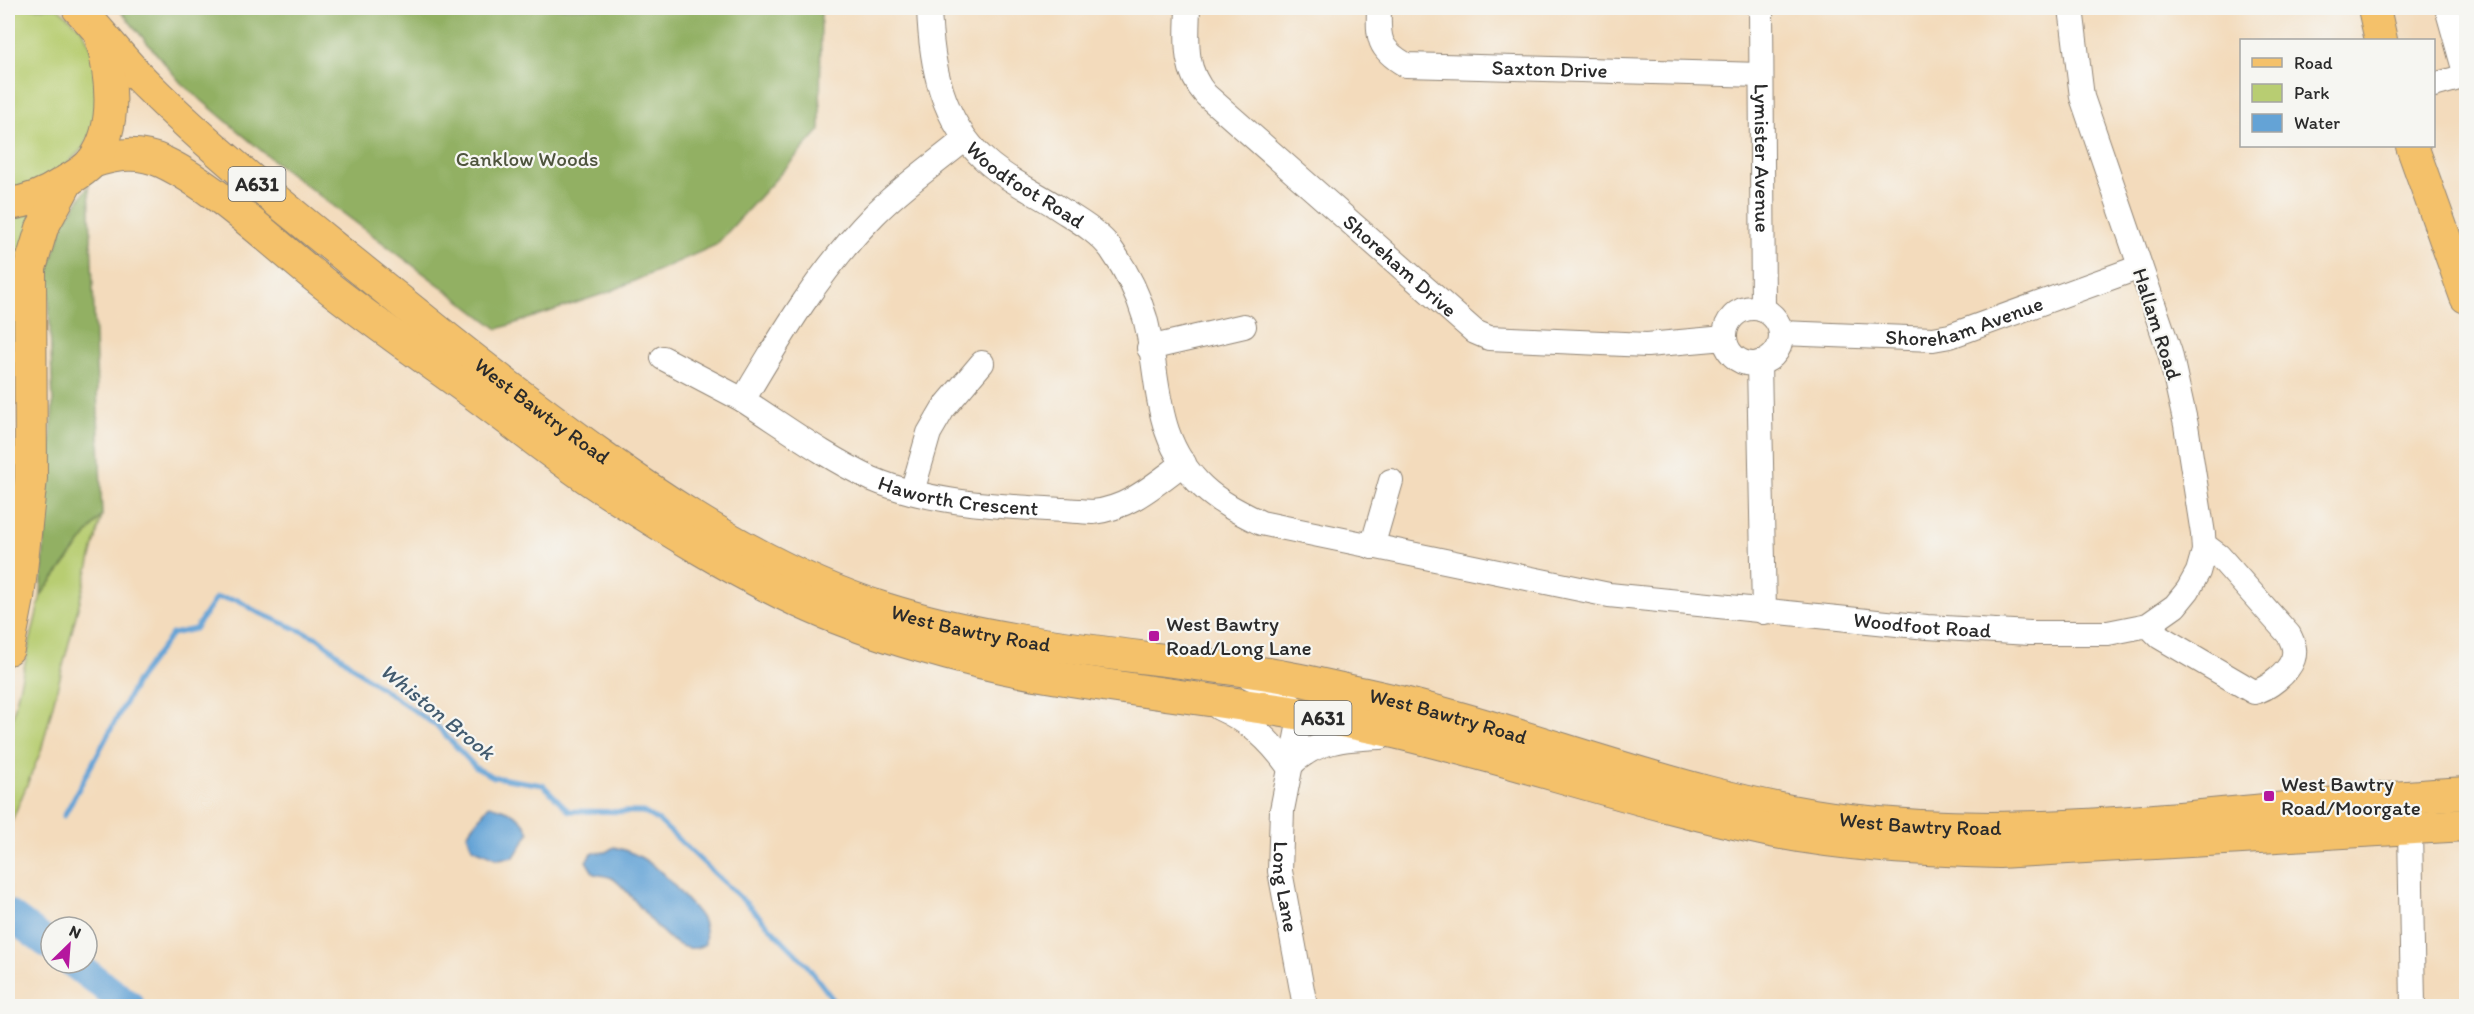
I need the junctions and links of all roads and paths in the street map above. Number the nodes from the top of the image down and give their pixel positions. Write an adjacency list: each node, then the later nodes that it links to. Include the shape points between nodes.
1 (78, 8): 9 (main road, West Bawtry Road)
2 (929, 8): 14 (street, Woodfoot Road, via 936,78 948,111)
3 (1188, 8): 26 (street, Shoreham Drive, via 1189,66 1194,81 1206,95 1475,332 1488,338 1647,345)
4 (1379, 8): 11 (street, Saxton Drive, via 1382,46 1406,65)
5 (1761, 8): 11 (street, Lymister Avenue)
6 (2071, 8): 21 (street, Hallam Road, via 2082,97)
7 (2374, 8): 10 (main road)
8 (2447, 8): 12 (street)
9 (100, 32): 16 (main road, via 110,77 110,107 108,125); 18 (main road, West Bawtry Road / A631, via 141,81)
10 (2381, 39)
11 (1761, 75): 23 (street, Lymister Avenue)
12 (2466, 76): 13 (street)
13 (2435, 84)
14 (965, 139): 27 (street, Woodfoot Road, via 986,162 1094,231 1110,247 1131,281 1145,319); 31 (street, via 876,212 839,253 800,305)
15 (2412, 147): 22 (main road)
16 (92, 162): 17 (main road); 20 (main road, West Bawtry Road / A631, via 125,154 161,161 228,206)
17 (68, 180): 19 (main road, via 46,194); 39 (main road, via 42,228 30,268 31,478 18,598)
18 (268, 195): 20 (main road, West Bawtry Road / A631, via 285,232); 40 (main road, West Bawtry Road / A631, via 466,354 596,452 705,524 804,577 878,606 957,630)
19 (8, 204)
20 (282, 250): 41 (main road, West Bawtry Road / A631, via 593,482 730,567 802,603 963,657 1044,676)
21 (2140, 267): 25 (street, Shoreham Avenue, via 1942,338); 35 (street, Hallam Road, via 2172,363 2186,425)
22 (2466, 297)
23 (1763, 310): 25 (street, via 1775,319); 26 (street, via 1744,309 1736,313 1729,320)
24 (1244, 326): 27 (street)
25 (1780, 333): 30 (street, via 1775,352)
26 (1725, 338): 30 (street, via 1736,358)
27 (1149, 348): 32 (street, Woodfoot Road, via 1158,402)
28 (663, 358): 31 (street, Haworth Crescent)
29 (982, 363): 34 (street, via 943,409 929,433)
30 (1759, 363): 37 (street)
31 (743, 400): 34 (street, Haworth Crescent, via 839,462)
32 (1184, 463): 34 (street, Haworth Crescent, via 1131,502 1112,510 1093,512 964,502); 36 (street, Woodfoot Road, via 1202,486 1229,507 1260,523)
33 (1391, 481): 36 (street)
34 (912, 492)
35 (2204, 545): 38 (street, Hallam Road, via 2198,572 2188,590 2175,606); 38 (street, via 2219,556 2289,635 2294,647 2293,660 2266,690 2254,692 2160,637)
36 (1372, 547): 37 (street, Woodfoot Road, via 1609,595)
37 (1764, 612): 38 (street, Woodfoot Road, via 2030,633 2108,633)
38 (2148, 625)
39 (8, 649)
40 (1222, 669): 42 (street, A631, via 1262,683); 45 (main road, West Bawtry Road / A631, via 1388,699 1689,786 1844,819 1978,829 2061,828)
41 (1198, 698): 42 (main road, West Bawtry Road / A631); 44 (street, via 1247,721 1274,746)
42 (1301, 714): 43 (main road, West Bawtry Road / A631); 44 (street, Long Lane)
43 (1406, 736): 44 (street, A631, via 1338,739 1308,752); 47 (main road, West Bawtry Road / A631, via 1771,831 1923,850 1999,852)
44 (1289, 767): 48 (street, Long Lane, via 1282,810 1280,871)
45 (2459, 791)
46 (2466, 825): 47 (main road, West Bawtry Road / A631)
47 (2410, 828): 49 (street)
48 (1305, 1006)
49 (2413, 1006)

